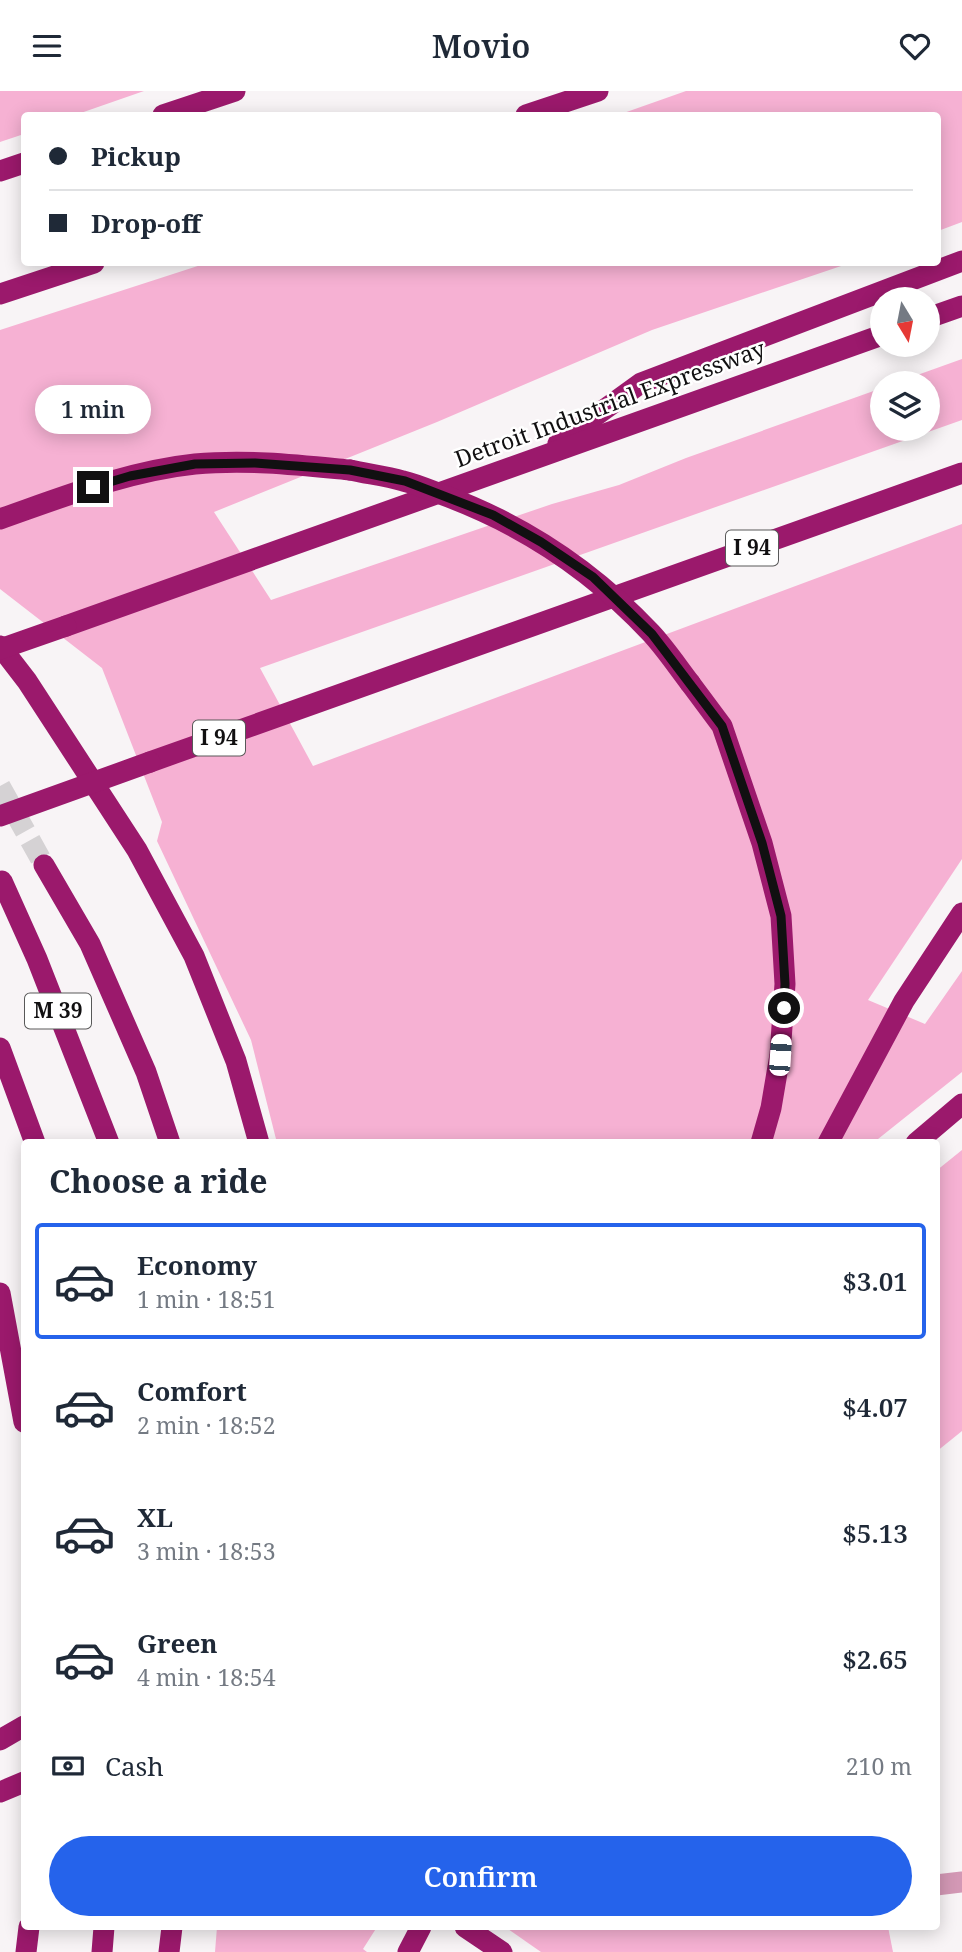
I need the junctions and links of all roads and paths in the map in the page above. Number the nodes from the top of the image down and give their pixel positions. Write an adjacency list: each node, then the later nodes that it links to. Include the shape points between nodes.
1 (235, 91): 3 (highway)
2 (598, 91): 4 (highway)
3 (172, 112)
4 (535, 112)
5 (21, 164): 6 (highway)
6 (0, 171)
7 (962, 261): 13 (highway, via 641,383)
8 (85, 266): 9 (highway)
9 (0, 294)
10 (962, 306): 11 (highway)
11 (940, 314)
12 (870, 339): 13 (highway, Detroit Industrial Expressway)
13 (535, 459): 16 (highway, Detroit Industrial Expressway, bridge)
14 (962, 473): 17 (highway, I 94, bridge)
15 (0, 519): 29 (highway, bridge, via 130,476 195,464 350,470 405,481 493,515 593,577 652,634 722,726 762,843 781,916 785,984 780,1055)
16 (0, 648): 28 (highway, via 27,681 136,850 194,956 236,1061)
17 (27, 806): 18 (highway, I 94, bridge); 19 (highway, bridge)
18 (0, 816)
19 (0, 821)
20 (44, 865): 27 (highway, via 90,944 146,1072)
21 (2, 881): 26 (highway, M 39)
22 (962, 913): 30 (highway, via 904,1001)
23 (0, 1048): 25 (highway, M 39)
24 (962, 1104): 31 (highway)
25 (34, 1139)
26 (107, 1139)
27 (169, 1139)
28 (258, 1139)
29 (762, 1139)
30 (830, 1139)
31 (921, 1139)
32 (0, 1293): 33 (highway)
33 (21, 1406)
34 (21, 1728): 35 (highway)
35 (0, 1740)
36 (21, 1783): 37 (highway)
37 (0, 1792)
38 (962, 1882): 39 (street)
39 (940, 1885)
40 (29, 1930): 45 (highway)
41 (104, 1930): 46 (highway)
42 (172, 1930): 47 (highway)
43 (419, 1930): 48 (highway)
44 (469, 1930): 49 (highway)
45 (26, 1952)
46 (102, 1952)
47 (169, 1952)
48 (408, 1952)
49 (502, 1952)

